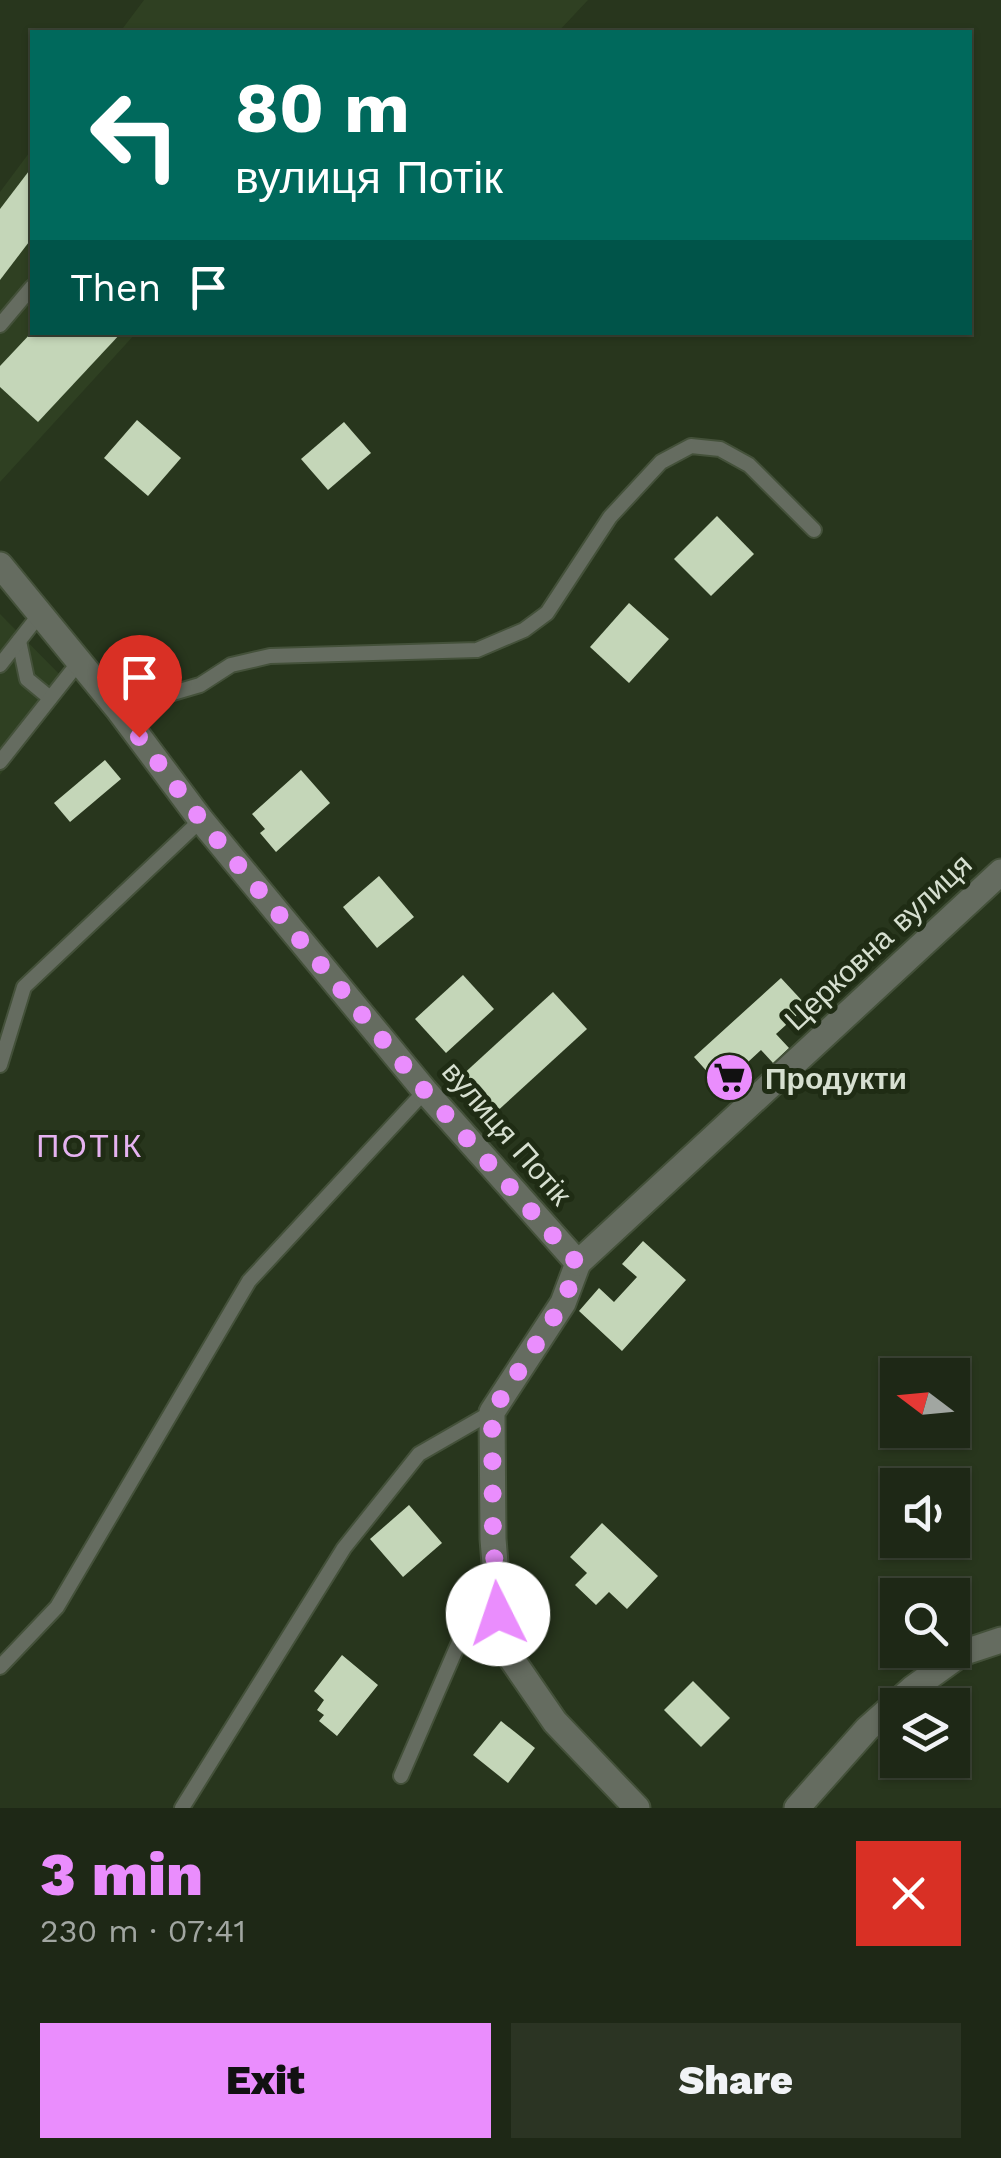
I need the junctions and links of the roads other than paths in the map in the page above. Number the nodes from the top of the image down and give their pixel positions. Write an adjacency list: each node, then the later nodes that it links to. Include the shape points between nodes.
1 (30, 289): 2 (lane)
2 (0, 325)
3 (814, 530): 10 (lane, via 749,465 720,449 691,446 661,462 610,517 547,613 524,630 477,650 270,656)
4 (0, 565): 5 (street, вулиця Потік)
5 (40, 614): 6 (lane); 7 (street, вулиця Потік)
6 (19, 642): 8 (lane); 9 (lane, via 28,679)
7 (79, 662): 9 (lane); 10 (street, вулиця Потік)
8 (0, 665)
9 (50, 698): 11 (lane)
10 (118, 709): 12 (street, вулиця Потік)
11 (0, 762)
12 (201, 820): 14 (lane, via 24,988); 15 (street, вулиця Потік)
13 (1001, 872): 16 (street, Церковна вулиця)
14 (0, 1065)
15 (425, 1091): 16 (street, вулиця Потік); 20 (lane, via 249,1281 58,1607)
16 (578, 1264): 17 (street, via 563,1303)
17 (492, 1412): 18 (street); 22 (lane, via 419,1454 344,1548)
18 (498, 1614): 21 (lane, via 460,1640); 23 (street, via 511,1658 555,1722)
19 (1001, 1640): 24 (street, via 962,1653 912,1689)
20 (0, 1667)
21 (401, 1776)
22 (182, 1808)
23 (638, 1808)
24 (796, 1808)

